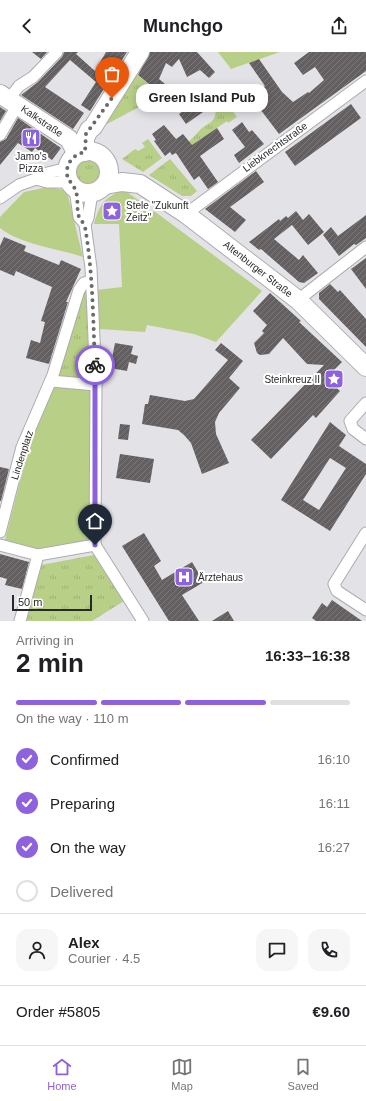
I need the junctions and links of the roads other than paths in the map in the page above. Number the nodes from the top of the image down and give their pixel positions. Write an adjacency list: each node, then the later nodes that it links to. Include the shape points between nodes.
1 (57, 52): 4 (street, via 19,86)
2 (140, 52): 6 (main road, via 85,138)
3 (366, 81): 8 (street, Liebknechtstraße)
4 (9, 99): 5 (street); 6 (main road, Kalkstraße, via 70,139)
5 (0, 135)
6 (86, 171): 7 (street, via 49,171 19,185); 8 (main road, Altenburger Straße, via 122,182 140,184); 9 (street, via 88,218); 9 (street, via 79,217)
7 (0, 198)
8 (186, 214): 12 (main road, Altenburger Straße)
9 (85, 224): 11 (street)
10 (366, 248): 12 (street)
11 (91, 281): 14 (street, Lindenplatz, via 84,283 79,290); 15 (street)
12 (298, 300): 13 (main road, Altenburger Straße)
13 (366, 367)
14 (51, 381): 15 (street); 18 (street, Lindenplatz, via 22,447)
15 (96, 385): 21 (street)
16 (366, 403): 17 (street, via 350,421 353,428)
17 (366, 439)
18 (0, 532)
19 (366, 533): 23 (street, via 334,584 337,591)
20 (0, 545): 22 (street)
21 (95, 545): 22 (street); 25 (street)
22 (38, 555): 24 (street)
23 (366, 610)
24 (20, 621)
25 (143, 621)

